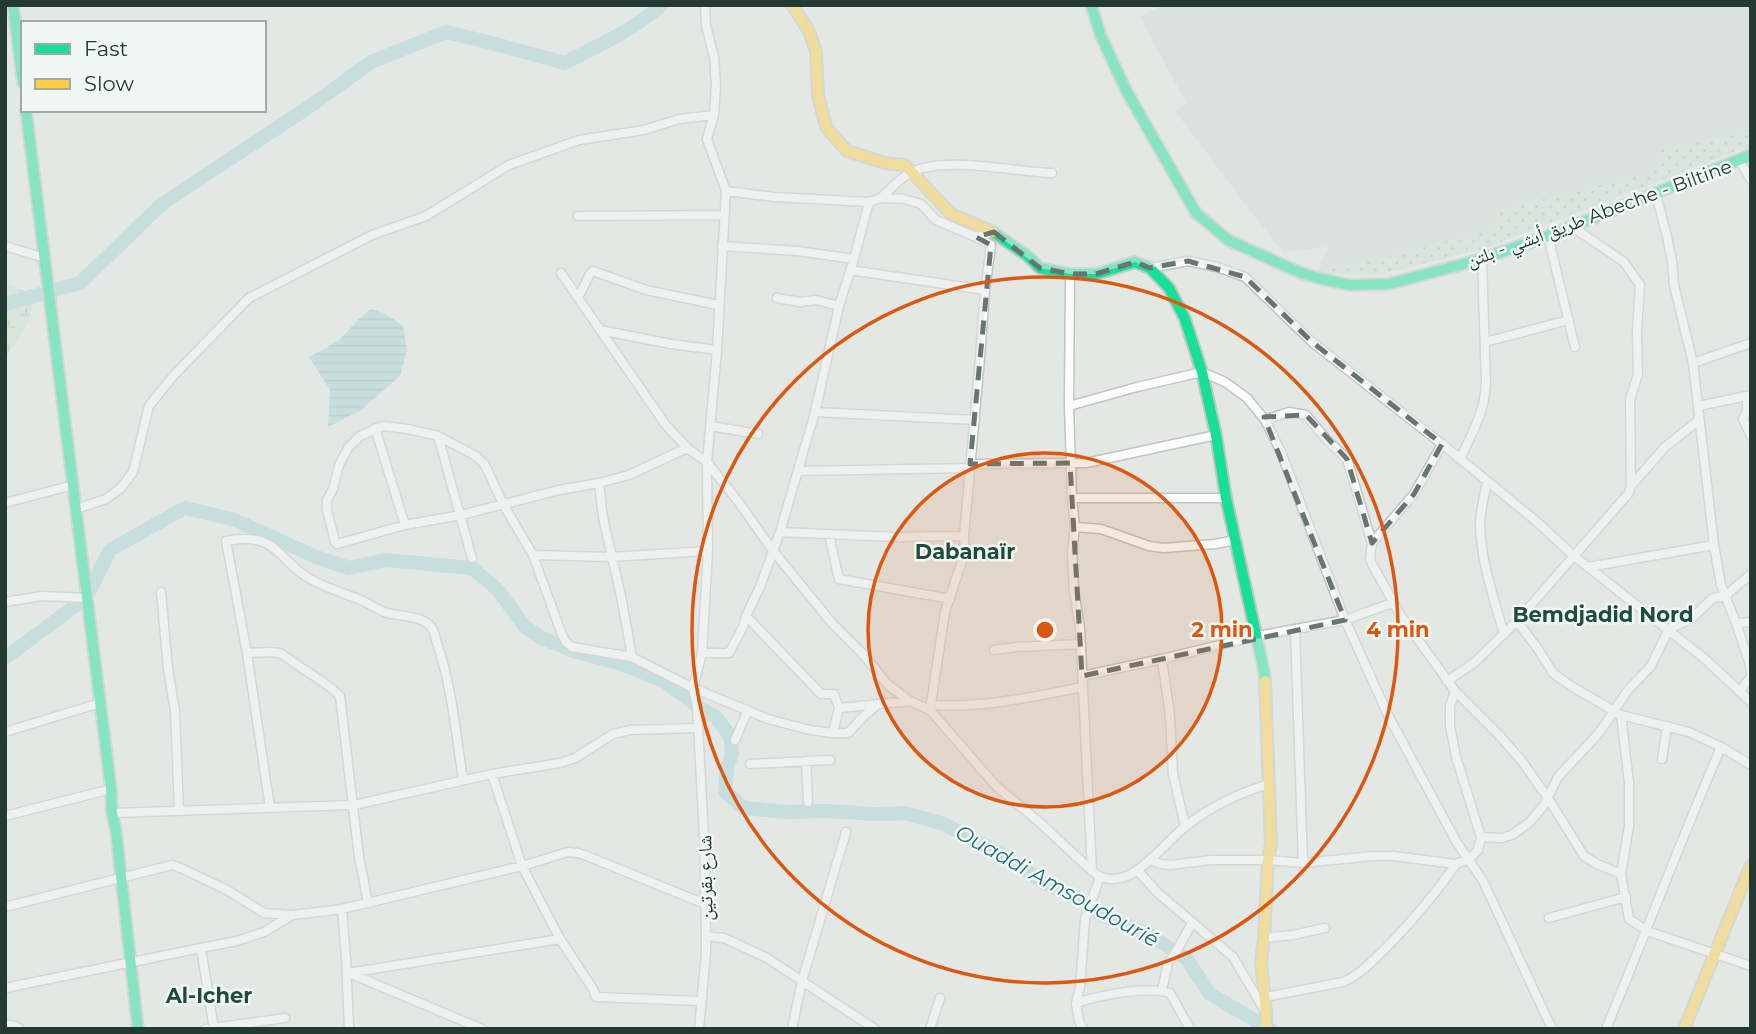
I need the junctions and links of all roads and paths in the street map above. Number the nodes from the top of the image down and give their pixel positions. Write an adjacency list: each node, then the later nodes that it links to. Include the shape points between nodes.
1 (13, 5): 5 (street)
2 (705, 5): 7 (street, via 714,57)
3 (792, 5): 10 (street, via 816,52 818,95 826,127 847,150 905,165)
4 (1091, 5): 27 (street, طريق أبشي - بلتن Abeche - Biltine, via 1126,90 1196,213 1228,240 1301,274 1350,285 1389,284)
5 (21, 67)
6 (26, 112): 25 (street)
7 (715, 115): 13 (street, via 707,139); 73 (street, via 579,141 509,165 426,216 372,235 248,298 149,406 133,472 121,488 106,499)
8 (1751, 155): 9 (street, طريق أبشي - بلتن Abeche - Biltine)
9 (1739, 160): 12 (street); 14 (street, طريق أبشي - بلتن Abeche - Biltine)
10 (912, 172): 11 (street, via 962,165); 15 (street); 20 (street, via 951,214)
11 (1052, 173)
12 (1751, 180)
13 (726, 191): 16 (street); 17 (street)
14 (1656, 194): 19 (street, طريق أبشي - بلتن Abeche - Biltine); 43 (street)
15 (881, 198): 16 (street); 22 (street, via 921,204 936,220)
16 (869, 202): 26 (street)
17 (724, 215): 18 (street); 24 (street)
18 (578, 216)
19 (1571, 226): 21 (street, طريق أبشي - بلتن Abeche - Biltine); 68 (street, via 1623,262 1640,285 1638,374 1630,400)
20 (995, 232): 22 (street); 31 (street, via 1040,268)
21 (1548, 236): 27 (street, طريق أبشي - بلتن Abeche - Biltine); 37 (street)
22 (976, 237): 32 (street, via 991,245)
23 (5, 246): 25 (street)
24 (722, 246): 26 (street); 35 (street)
25 (45, 258): 67 (street)
26 (854, 259): 29 (street)
27 (1482, 259): 39 (street)
28 (1150, 268): 31 (street, via 1135,262 1097,274); 44 (street, via 1178,303); 58 (street, via 1188,261 1245,276 1312,342)
29 (850, 270): 32 (street); 36 (street)
30 (561, 273): 33 (street)
31 (1070, 274): 46 (street)
32 (985, 290): 51 (street)
33 (578, 298): 35 (street, via 593,271 646,290); 38 (street)
34 (777, 298): 36 (street)
35 (718, 305): 42 (street)
36 (839, 306): 48 (street)
37 (1569, 320): 39 (street); 41 (street)
38 (600, 330): 42 (street); 59 (street)
39 (1485, 342): 60 (street, via 1483,408)
40 (1751, 343): 43 (street)
41 (1575, 347)
42 (717, 350): 52 (street)
43 (1693, 363): 47 (street)
44 (1202, 372): 46 (street); 49 (street, via 1247,398); 55 (street)
45 (1749, 396): 47 (street); 57 (street, via 1743,419)
46 (1069, 406): 62 (street)
47 (1698, 407): 50 (street)
48 (815, 412): 51 (street); 64 (street)
49 (1265, 420): 81 (street, via 1289,412 1307,415 1347,459); 98 (street)
50 (1699, 420): 68 (street, via 1665,447); 82 (street)
51 (975, 421): 63 (street)
52 (711, 426): 54 (street); 61 (street)
53 (376, 428): 56 (street, via 389,426); 75 (street); 75 (street, via 348,448 339,465 327,500 335,542)
54 (758, 434)
55 (1216, 435): 62 (street); 70 (street)
56 (438, 436): 72 (street, via 476,456); 74 (street)
57 (1751, 436)
58 (1442, 444): 60 (street); 81 (street, via 1414,494)
59 (687, 448): 61 (street); 66 (street, via 629,475)
60 (1460, 459): 65 (street)
61 (707, 462): 83 (street); 84 (street)
62 (1070, 463): 63 (street); 69 (street)
63 (970, 466): 64 (street); 79 (street)
64 (799, 471): 77 (street)
65 (1487, 481): 86 (street); 104 (street, via 1480,524 1482,543)
66 (599, 483): 72 (street); 87 (street)
67 (73, 485): 71 (street); 73 (street)
68 (1631, 486): 86 (street)
69 (1072, 498): 70 (street); 76 (street)
70 (1226, 498): 80 (street)
71 (5, 503)
72 (503, 504): 74 (street); 85 (street)
73 (76, 509): 93 (street)
74 (461, 515): 75 (street); 88 (street)
75 (405, 525)
76 (1075, 527): 80 (street, via 1101,529 1163,548); 106 (street, via 1074,591)
77 (780, 532): 78 (street); 84 (street)
78 (829, 535): 79 (street); 94 (street, via 839,579)
79 (964, 536): 94 (street, via 965,552)
80 (1236, 540): 105 (street)
81 (1371, 543): 96 (street, via 1372,564)
82 (1714, 545): 89 (street); 92 (street)
83 (708, 551): 87 (street); 109 (street)
84 (774, 552): 97 (street); 119 (street, via 888,685)
85 (533, 555): 87 (street); 110 (street, via 566,642 572,647)
86 (1574, 556): 89 (street); 99 (street)
87 (611, 557): 110 (street)
88 (472, 558)
89 (1588, 567): 102 (street)
90 (1751, 574): 92 (street)
91 (161, 592): 146 (street, via 175,711)
92 (1725, 596): 101 (street); 102 (street, via 1713,598 1691,619)
93 (86, 598): 95 (street, via 41,596); 121 (street)
94 (950, 599): 123 (street)
95 (5, 603)
96 (1392, 603): 98 (street); 114 (street)
97 (746, 616): 109 (street, via 729,653); 124 (street, via 821,694 834,695)
98 (1345, 620): 103 (street); 152 (street, via 1389,717)
99 (1517, 621): 104 (street); 126 (street, via 1552,674)
100 (1751, 622): 101 (street)
101 (1736, 623): 113 (street)
102 (1669, 629): 118 (street); 126 (street, via 1651,666 1628,690)
103 (1295, 630): 105 (street); 155 (street)
104 (1504, 634): 114 (street)
105 (1257, 636): 111 (street); 140 (street, via 1264,671)
106 (1082, 644): 107 (street); 112 (street)
107 (994, 650)
108 (247, 653): 139 (street, via 226,541 241,538 270,545 315,582 386,612 426,623 432,627 444,663); 144 (street, via 279,653 340,696); 145 (street)
109 (702, 653): 116 (street)
110 (632, 657): 116 (street)
111 (1162, 659): 112 (street); 149 (street, via 1173,774)
112 (1082, 676): 115 (street)
113 (1751, 677): 118 (street)
114 (1447, 681): 117 (street)
115 (1083, 687): 123 (street, via 984,704); 161 (street)
116 (693, 688): 125 (street); 128 (street, شارع بقرتين)
117 (1455, 691): 142 (street, via 1521,760); 151 (street, via 1450,706 1455,757)
118 (1739, 692): 120 (street)
119 (911, 701): 122 (street); 123 (street)
120 (1751, 702)
121 (100, 703): 129 (street); 141 (street)
122 (878, 704): 124 (street); 130 (street, via 848,733)
123 (930, 707): 161 (street, via 996,786)
124 (839, 708): 130 (street)
125 (748, 710): 130 (street, via 788,725); 131 (street)
126 (1617, 713): 127 (street); 142 (street, via 1558,777); 160 (street, via 1629,783 1629,826)
127 (1667, 726): 132 (street); 133 (street)
128 (698, 728): 138 (street, via 630,730 613,734 560,763); 165 (street, شارع بقرتين)
129 (5, 732)
130 (833, 733)
131 (735, 740)
132 (1721, 747): 137 (street); 172 (street)
133 (1662, 759)
134 (830, 760): 135 (street)
135 (806, 761): 136 (street); 143 (street)
136 (750, 764)
137 (1751, 765)
138 (492, 774): 139 (street); 158 (street)
139 (463, 780): 144 (street)
140 (1269, 785): 149 (street, via 1230,799); 154 (street)
141 (111, 789): 147 (street); 148 (street)
142 (1548, 798): 151 (street, via 1530,822 1512,835); 160 (street, via 1584,856)
143 (808, 802)
144 (354, 805): 145 (street); 164 (street)
145 (270, 808): 146 (street)
146 (179, 810): 147 (street)
147 (112, 813): 162 (street)
148 (5, 816)
149 (1185, 826): 153 (street)
150 (846, 832): 182 (street)
151 (1481, 836): 152 (street, via 1478,850)
152 (1469, 859): 156 (street); 205 (street)
153 (1151, 860): 154 (street, via 1171,865); 159 (street)
154 (1268, 860): 155 (street); 174 (street)
155 (1303, 863): 156 (street, via 1394,856)
156 (1456, 864): 185 (street, via 1413,920 1352,978)
157 (1751, 864): 177 (street)
158 (522, 866): 164 (street); 165 (street, via 578,853); 175 (street)
159 (1137, 870): 161 (street, via 1115,881); 170 (street)
160 (1621, 873): 163 (street)
161 (1096, 874): 188 (street, via 1085,919)
162 (120, 878): 166 (street); 168 (street, via 172,865 264,913); 179 (street)
163 (1626, 897): 169 (street); 172 (street, via 1629,919)
164 (368, 903): 167 (street)
165 (705, 904): 173 (street, شارع بقرتين)
166 (5, 907)
167 (342, 909): 168 (street); 178 (street)
168 (292, 915): 176 (street, via 264,932)
169 (1549, 918)
170 (1192, 923): 184 (street, via 1168,963); 189 (street, via 1233,957)
171 (1325, 928): 174 (street)
172 (1647, 930): 177 (street); 206 (street)
173 (706, 936): 182 (street, via 724,938); 187 (street, شارع بقرتين)
174 (1264, 938): 185 (street)
175 (560, 939): 181 (street); 187 (street, via 596,997)
176 (201, 948): 179 (street); 195 (street)
177 (1715, 953): 180 (street); 207 (street)
178 (346, 956): 181 (street); 196 (street)
179 (130, 962): 183 (street); 193 (street)
180 (1751, 966)
181 (348, 973): 197 (street)
182 (803, 981): 199 (street); 200 (street)
183 (5, 988)
184 (1162, 990): 188 (street, via 1095,996); 203 (street, via 1170,993)
185 (1265, 997): 189 (street)
186 (940, 998): 201 (street)
187 (701, 1001): 198 (street, شارع بقرتين)
188 (1076, 1003): 202 (street)
189 (1266, 1012): 204 (street)
190 (285, 1018): 195 (street)
191 (5, 1025): 192 (street)
192 (20, 1029)
193 (138, 1029)
194 (205, 1029): 195 (street)
195 (214, 1029)
196 (349, 1029)
197 (482, 1029)
198 (699, 1029)
199 (792, 1029)
200 (875, 1029)
201 (930, 1029)
202 (1083, 1029)
203 (1190, 1029)
204 (1266, 1029)
205 (1552, 1029)
206 (1606, 1029)
207 (1684, 1029)

